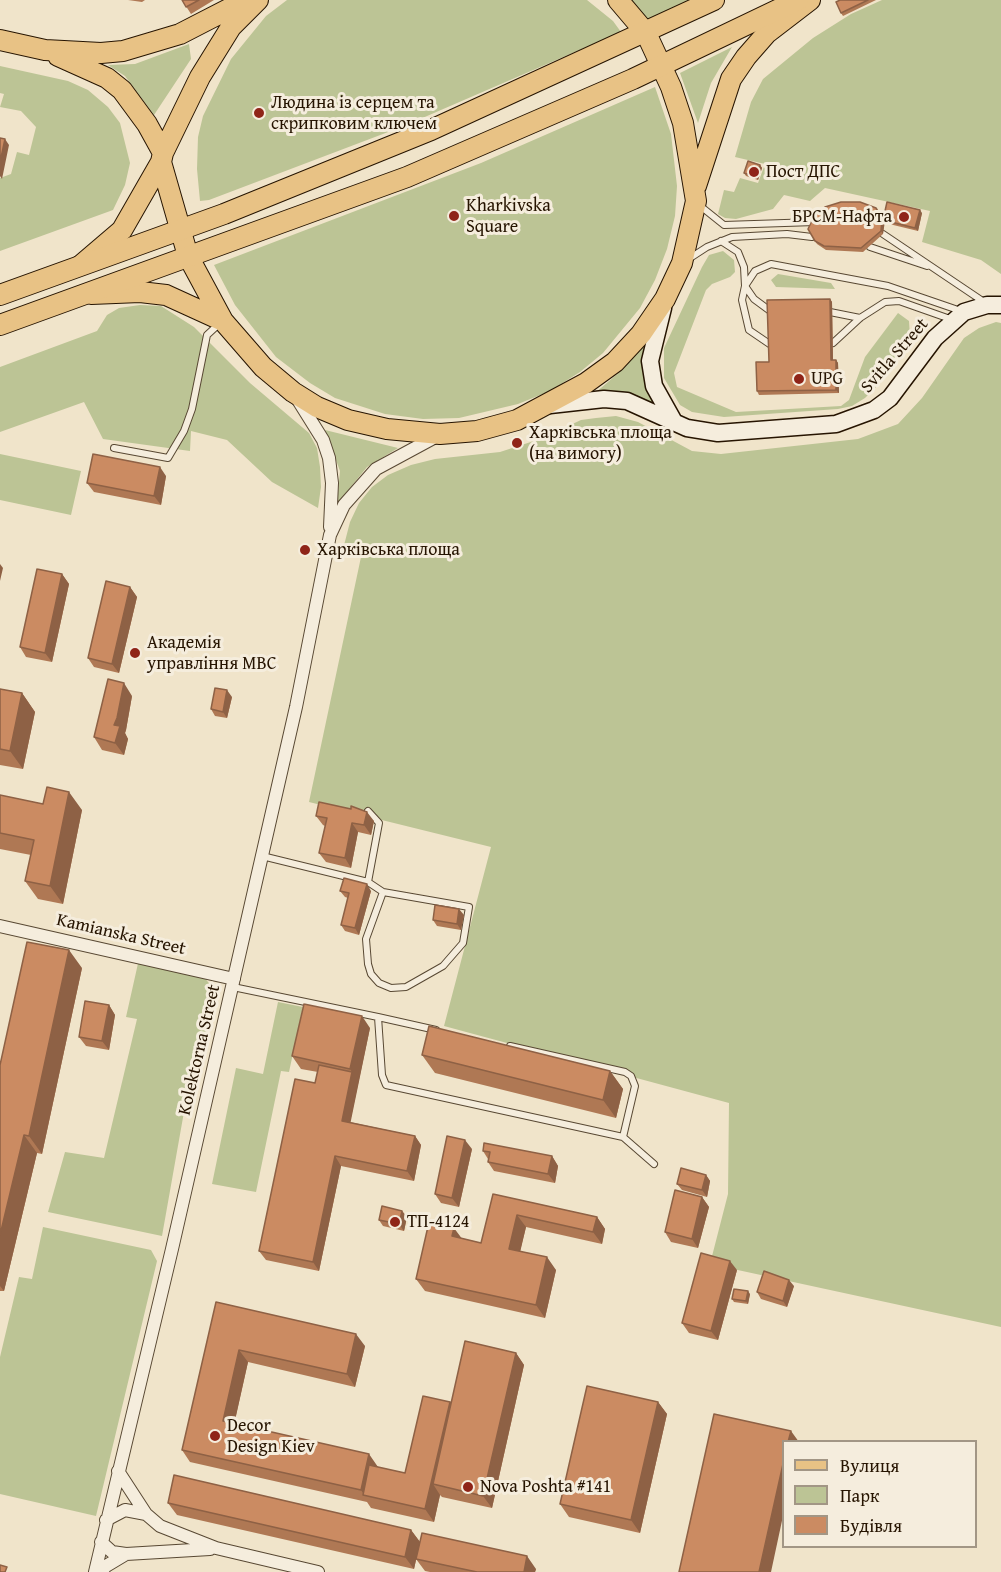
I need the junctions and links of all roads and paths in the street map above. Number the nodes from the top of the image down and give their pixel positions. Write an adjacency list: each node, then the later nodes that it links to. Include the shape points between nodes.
1 (246, 0): 9 (main road, via 180,34 123,51 101,54)
2 (258, 0): 11 (main road, via 231,27 200,77)
3 (618, 0): 7 (main road)
4 (714, 0): 7 (main road)
5 (798, 0): 10 (main road)
6 (810, 0): 12 (main road, via 767,33 731,79)
7 (646, 33): 10 (main road); 14 (main road, via 431,130)
8 (0, 40): 9 (main road)
9 (45, 50): 11 (main road, via 107,78 122,90 142,116)
10 (662, 65): 12 (main road, via 683,123); 19 (main road, via 406,177)
11 (162, 158): 14 (main road); 22 (main road, via 122,230)
12 (696, 195): 13 (lane, via 714,219 724,225); 20 (main road)
13 (814, 222)
14 (179, 231): 19 (main road); 22 (main road)
15 (883, 234): 21 (lane)
16 (812, 237): 17 (lane, via 787,234)
17 (721, 241): 20 (lane); 23 (lane, via 738,252)
18 (870, 247): 21 (lane)
19 (188, 256): 24 (main road); 32 (main road)
20 (682, 263): 26 (main road)
21 (933, 268): 27 (lane)
22 (75, 269): 25 (main road)
23 (745, 286): 29 (lane, via 770,313); 30 (lane, via 755,271 771,264 888,286); 35 (lane, via 742,300 749,330)
24 (83, 294): 32 (main road, via 140,291 166,296); 33 (main road)
25 (0, 295)
26 (665, 299): 37 (main road, via 615,362); 38 (main road, via 650,361 654,386)
27 (994, 305): 30 (main road, Svitla Street)
28 (812, 311): 31 (lane)
29 (780, 312)
30 (959, 316): 31 (lane, via 885,302); 38 (main road, Svitla Street, via 935,338 890,398 855,419 836,424 718,433 687,428)
31 (860, 318): 34 (lane)
32 (223, 321): 36 (main road, via 263,367); 40 (lane, via 207,335 192,409 168,458)
33 (0, 325)
34 (833, 343)
35 (771, 345)
36 (293, 392): 39 (main road, via 348,420 387,429); 41 (street, Kolektorna Street, via 329,458)
37 (550, 405): 38 (main road, Svitla Street, via 604,399 627,401); 39 (main road, via 477,431)
38 (673, 420)
39 (440, 434): 41 (street, Kolektorna Street, via 376,470 344,505)
40 (114, 448)
41 (330, 535): 43 (street, Kolektorna Street)
42 (368, 811): 44 (lane, via 379,823)
43 (262, 856): 44 (lane); 47 (street, Kolektorna Street)
44 (368, 882): 45 (lane)
45 (383, 892): 45 (lane, via 366,939 368,964 379,983 391,988 406,987 444,966 463,943 469,907)
46 (0, 926): 47 (street, Kamianska Street)
47 (234, 983): 48 (lane); 53 (street, Kolektorna Street)
48 (378, 1017): 49 (lane); 51 (lane, via 386,1084)
49 (446, 1032)
50 (502, 1044): 51 (lane, via 628,1074 635,1086)
51 (623, 1137): 52 (lane)
52 (654, 1164)
53 (118, 1471): 54 (street); 55 (street, Kolektorna Street)
54 (146, 1514): 55 (street, via 125,1510); 57 (street, via 160,1526)
55 (106, 1520): 56 (street, Kolektorna Street)
56 (101, 1542): 58 (street, via 112,1552); 59 (street, Kolektorna Street)
57 (216, 1548): 58 (street); 61 (street)
58 (126, 1554): 60 (street)
59 (95, 1572)
60 (101, 1572)
61 (318, 1572)

